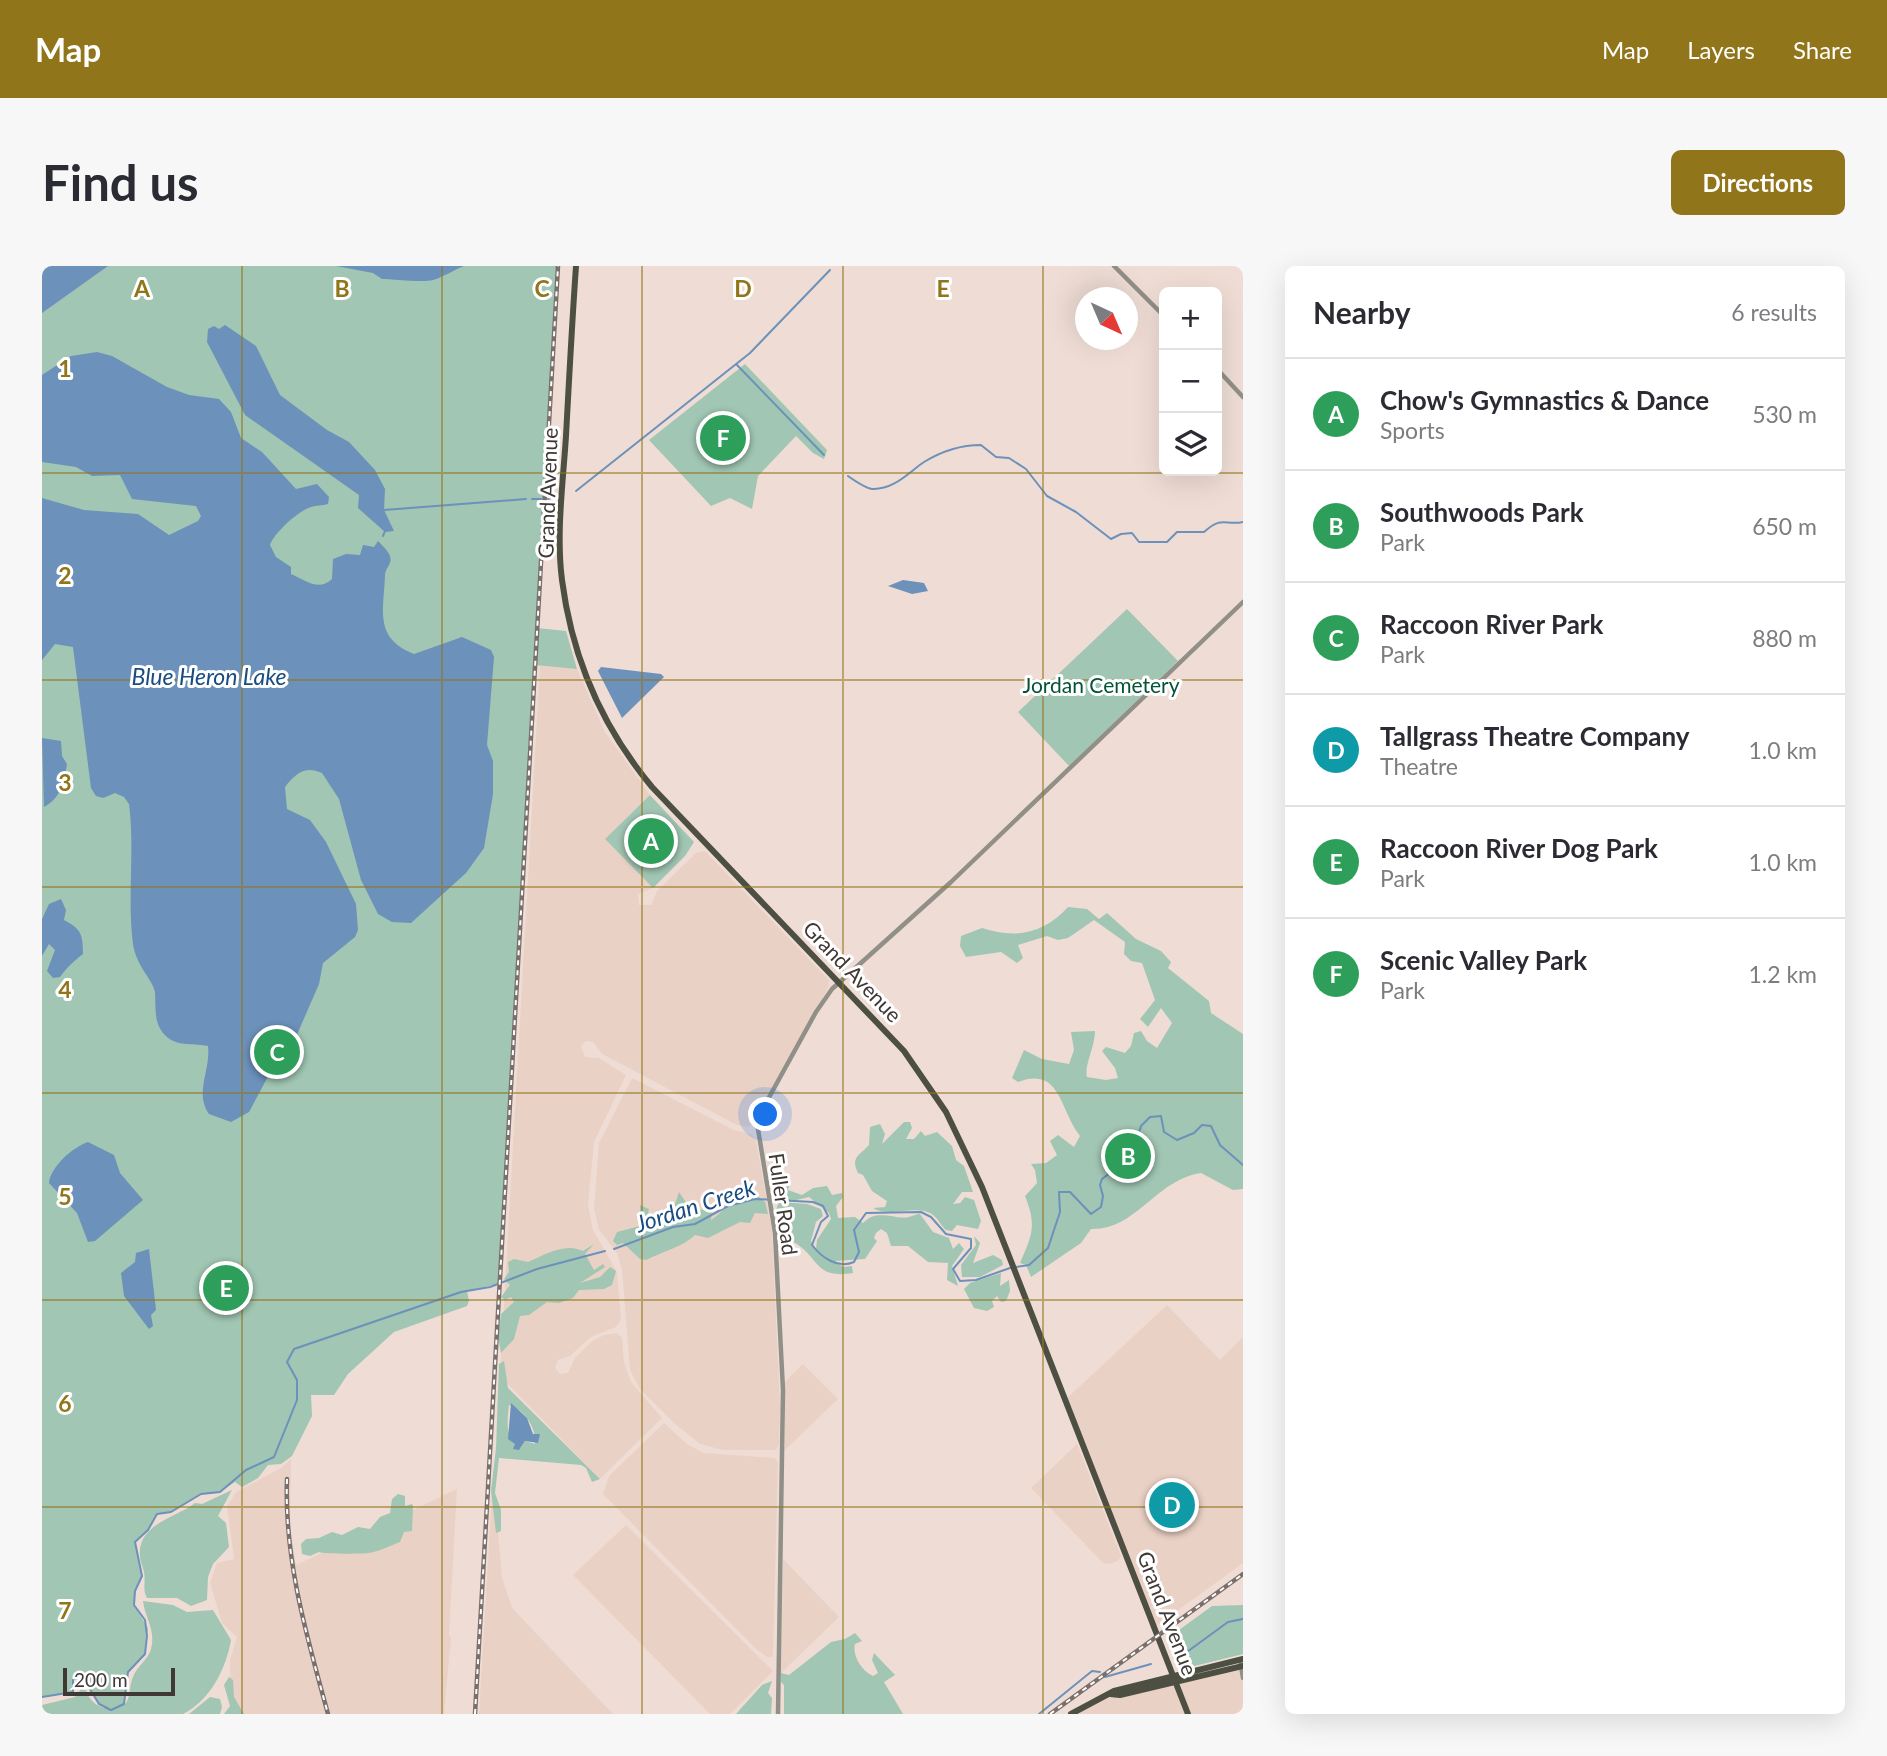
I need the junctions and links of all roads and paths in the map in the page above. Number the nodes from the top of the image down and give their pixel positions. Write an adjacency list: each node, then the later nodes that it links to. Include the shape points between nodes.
1 (576, 266): 7 (main road, Grand Avenue, via 562,494 562,578 583,670 607,724 652,787)
2 (1114, 266): 3 (street)
3 (1159, 311)
4 (1222, 374): 5 (street)
5 (1243, 397)
6 (1243, 601): 7 (street, Fuller Road, via 951,883)
7 (840, 982): 10 (main road, Grand Avenue, via 904,1051 937,1096 971,1160); 11 (street, Fuller Road, via 816,1012 758,1119 776,1247 783,1426)
8 (1242, 1664): 9 (street); 10 (main road)
9 (1243, 1678)
10 (1175, 1679): 12 (main road, via 1110,1694); 13 (main road, Grand Avenue)
11 (778, 1714)
12 (1070, 1714)
13 (1188, 1714)

